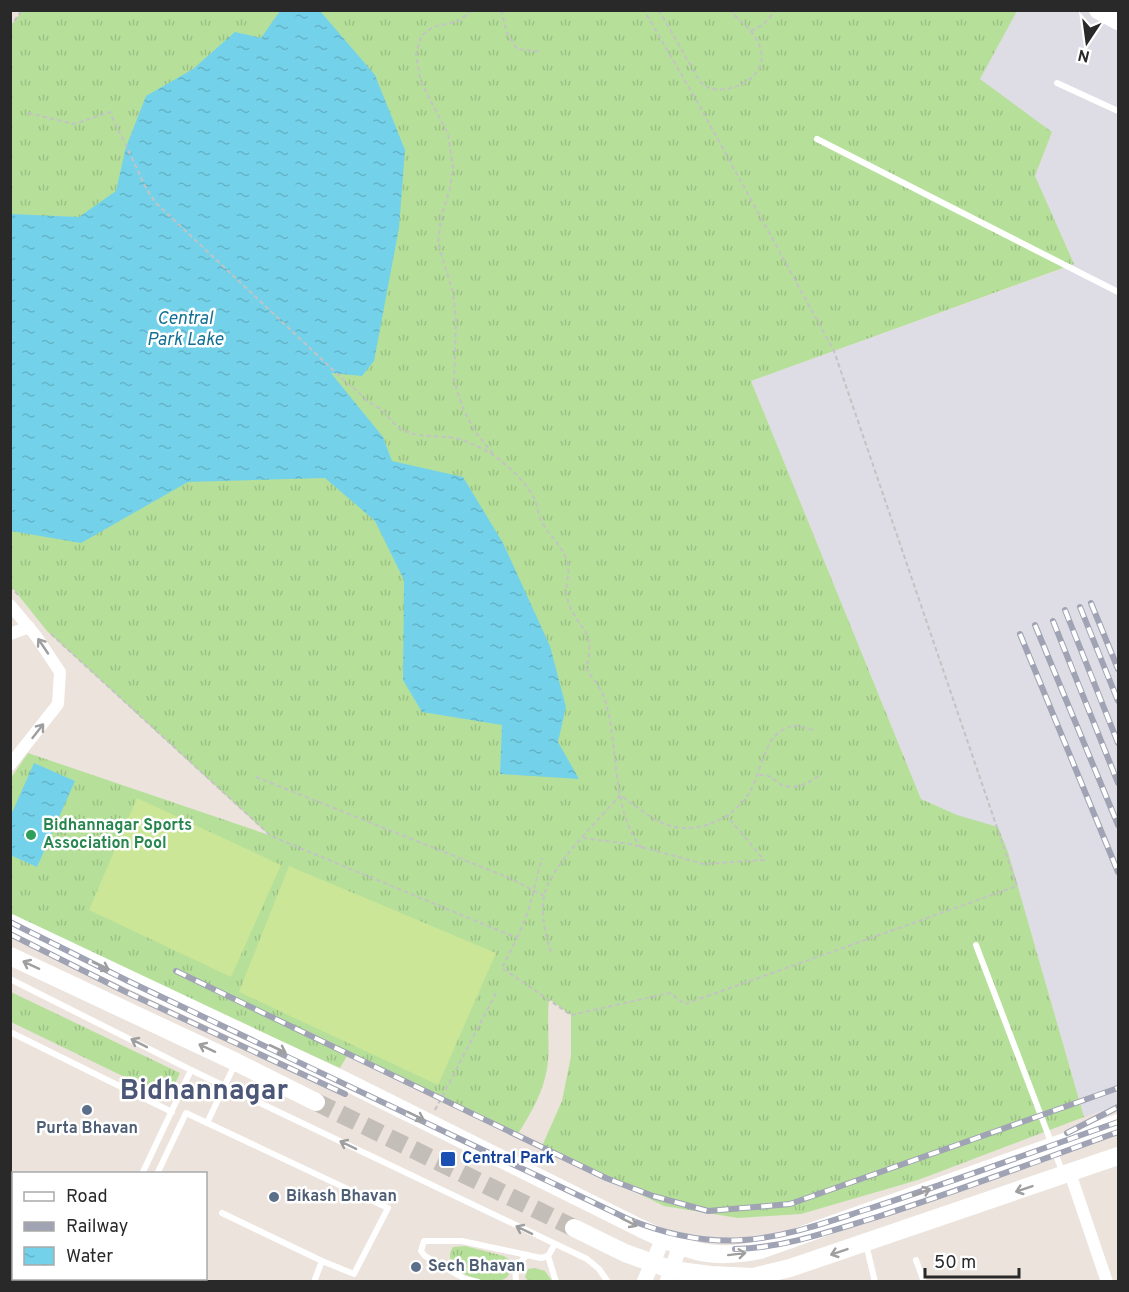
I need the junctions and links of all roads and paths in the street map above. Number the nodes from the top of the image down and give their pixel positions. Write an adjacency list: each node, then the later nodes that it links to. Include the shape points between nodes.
1 (22, 10): 10 (path)
2 (472, 10): 18 (path, via 459,21 433,27 421,36 416,54 421,82 448,134 452,160 438,244 453,292 454,381 476,433)
3 (501, 10): 12 (path, via 507,33 517,49)
4 (644, 10): 38 (path, via 834,351 1017,886 685,1004 670,993 571,1015 502,968)
5 (658, 10): 11 (path, via 700,82 711,89 741,86 760,66 761,48)
6 (730, 10): 11 (path)
7 (776, 10): 11 (path, via 764,25)
8 (1098, 10): 9 (main road)
9 (1119, 21)
10 (10, 27)
11 (751, 31)
12 (542, 52)
13 (1057, 82): 14 (lane)
14 (1119, 111)
15 (28, 113): 18 (path, via 74,124 110,112 149,195 348,384 382,410 391,423 423,436 464,440)
16 (817, 139): 17 (lane)
17 (1119, 292)
18 (497, 458): 30 (path, via 520,476 534,498 542,523 561,546 568,564 567,597 590,638 586,668 605,699)
19 (10, 586): 20 (path)
20 (25, 604)
21 (10, 605): 22 (street)
22 (28, 627): 24 (street); 26 (street, one-way to 22, via 58,704 60,693 60,672)
23 (47, 631): 38 (path, via 271,836)
24 (10, 634)
25 (813, 730): 27 (path, via 794,725 773,738)
26 (10, 765)
27 (757, 776): 28 (path, via 772,777 785,786 807,785); 31 (path, via 742,804)
28 (818, 776)
29 (256, 777): 35 (path)
30 (620, 795): 31 (path, via 659,822 680,829 705,826); 32 (path); 33 (path, via 632,837)
31 (727, 816): 33 (path, via 764,860 704,864)
32 (583, 838): 33 (path); 36 (path, via 554,872)
33 (642, 848)
34 (542, 858): 35 (path)
35 (533, 890): 36 (path); 38 (path)
36 (544, 896): 41 (path, via 545,936)
37 (10, 923): 40 (main road)
38 (517, 938)
39 (976, 945): 58 (lane, via 1056,1157)
40 (66, 949): 43 (main road); 53 (main road, one-way to 53)
41 (551, 952)
42 (10, 956): 43 (main road, one-way to 42)
43 (54, 976): 47 (main road, one-way to 43)
44 (10, 979): 48 (lane, one-way to 44)
45 (496, 993): 53 (path)
46 (10, 1032): 51 (lane)
47 (236, 1062): 49 (lane); 50 (main road)
48 (191, 1070): 49 (lane); 51 (lane)
49 (225, 1085): 52 (lane); 63 (lane, one-way to 49)
50 (316, 1102)
51 (172, 1112): 56 (lane)
52 (207, 1123): 57 (lane, via 186,1113); 68 (lane, via 387,1208 354,1274)
53 (429, 1123): 61 (main road, one-way to 61)
54 (1119, 1123): 64 (main road, one-way to 54, via 720,1255 760,1250)
55 (1119, 1156): 58 (main road)
56 (142, 1172)
57 (157, 1172)
58 (1067, 1174): 62 (main road, one-way to 62); 82 (street)
59 (222, 1213): 68 (lane)
60 (574, 1228): 69 (main road)
61 (663, 1239): 64 (main road); 69 (street)
62 (866, 1242): 71 (main road, one-way to 71, via 790,1268); 80 (lane)
63 (555, 1244): 66 (lane); 78 (lane, via 587,1259)
64 (680, 1246): 70 (street)
65 (527, 1255): 66 (lane); 75 (lane, via 462,1241 424,1241 421,1251 425,1256 465,1279); 76 (lane, via 514,1272)
66 (548, 1256): 77 (lane)
67 (916, 1260): 81 (lane)
68 (322, 1261): 74 (lane)
69 (652, 1262): 70 (main road); 79 (street)
70 (670, 1275): 72 (main road)
71 (781, 1276): 73 (main road)
72 (729, 1279): 73 (main road)
73 (754, 1279)
74 (314, 1281)
75 (478, 1281)
76 (515, 1281)
77 (556, 1281)
78 (608, 1281)
79 (644, 1281)
80 (875, 1281)
81 (924, 1281)
82 (1107, 1281)

